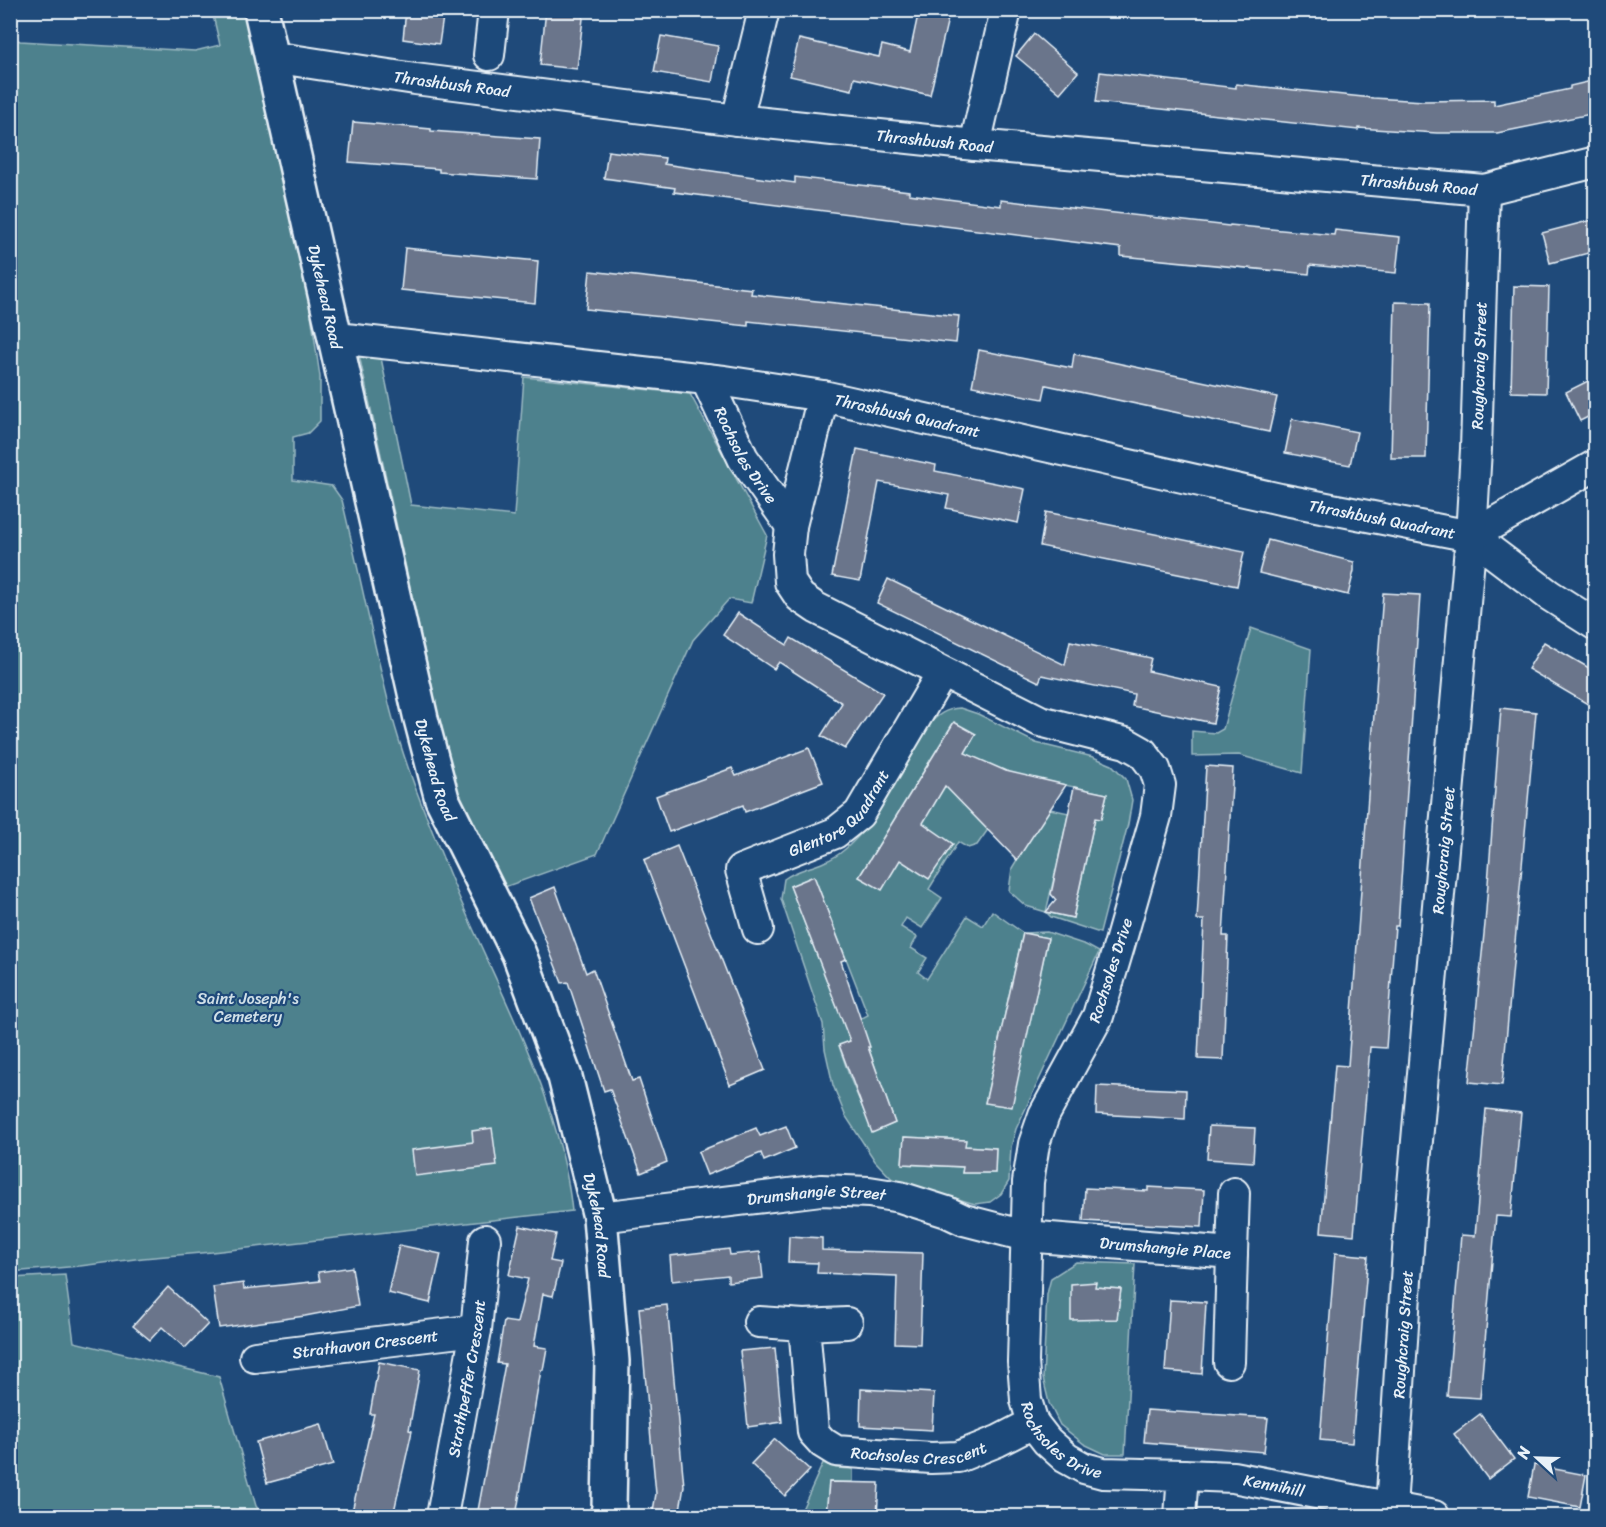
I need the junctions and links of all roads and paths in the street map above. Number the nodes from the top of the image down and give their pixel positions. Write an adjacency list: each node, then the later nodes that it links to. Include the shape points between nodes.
1 (261, 10): 6 (street, Dykehead Road)
2 (494, 10): 5 (street)
3 (764, 10): 7 (street)
4 (1006, 10): 8 (street)
5 (489, 55)
6 (272, 57): 7 (street, Thrashbush Road); 11 (street, Dykehead Road)
7 (737, 120): 8 (street, Thrashbush Road)
8 (975, 145): 10 (street, Thrashbush Road)
9 (1596, 162): 10 (street, Thrashbush Road)
10 (1484, 190): 16 (street, Roughcraig Street)
11 (337, 338): 12 (street, Thrashbush Quadrant); 21 (street, Dykehead Road, via 442,799 523,965 565,1077)
12 (706, 379): 13 (street, Thrashbush Quadrant); 15 (street, Rochsoles Drive, via 743,458)
13 (823, 396): 15 (street, Rochsoles Drive); 16 (street, Thrashbush Quadrant, via 1280,499)
14 (1596, 465): 16 (street)
15 (791, 526): 18 (street, Rochsoles Drive, via 790,582 800,597)
16 (1471, 536): 17 (street, via 1549,595); 33 (street, Roughcraig Street, via 1410,1219)
17 (1596, 624)
18 (942, 673): 19 (street, Glentore Quadrant, via 859,814 835,833 741,870); 22 (street, Rochsoles Drive, via 1040,721 1126,743 1142,752 1161,785 1156,816 1098,1016 1044,1115 1034,1144)
19 (758, 929)
20 (1234, 1193): 24 (street)
21 (600, 1217): 22 (street, Drumshangie Street, via 821,1190 869,1192 900,1197 964,1220); 35 (street, Dykehead Road, via 612,1361)
22 (1026, 1236): 24 (street, Drumshangie Place); 31 (street, Rochsoles Drive, via 1023,1362 1026,1400)
23 (485, 1239): 28 (street, Strathpeffer Crescent)
24 (1232, 1253): 30 (street, Drumshangie Place)
25 (759, 1322): 27 (street)
26 (847, 1323): 27 (street)
27 (804, 1325): 31 (street, Rochsoles Crescent, via 813,1432 836,1451 958,1457)
28 (476, 1330): 29 (street, Strathavon Crescent); 34 (street, Strathpeffer Crescent)
29 (255, 1357)
30 (1229, 1362)
31 (1033, 1423): 32 (street, Rochsoles Drive, via 1066,1458 1084,1468 1103,1473)
32 (1183, 1475): 33 (street, Kennihill, via 1233,1477); 36 (street)
33 (1391, 1508): 37 (street, Kennihill)
34 (442, 1516)
35 (607, 1516)
36 (1180, 1516)
37 (1434, 1516)

